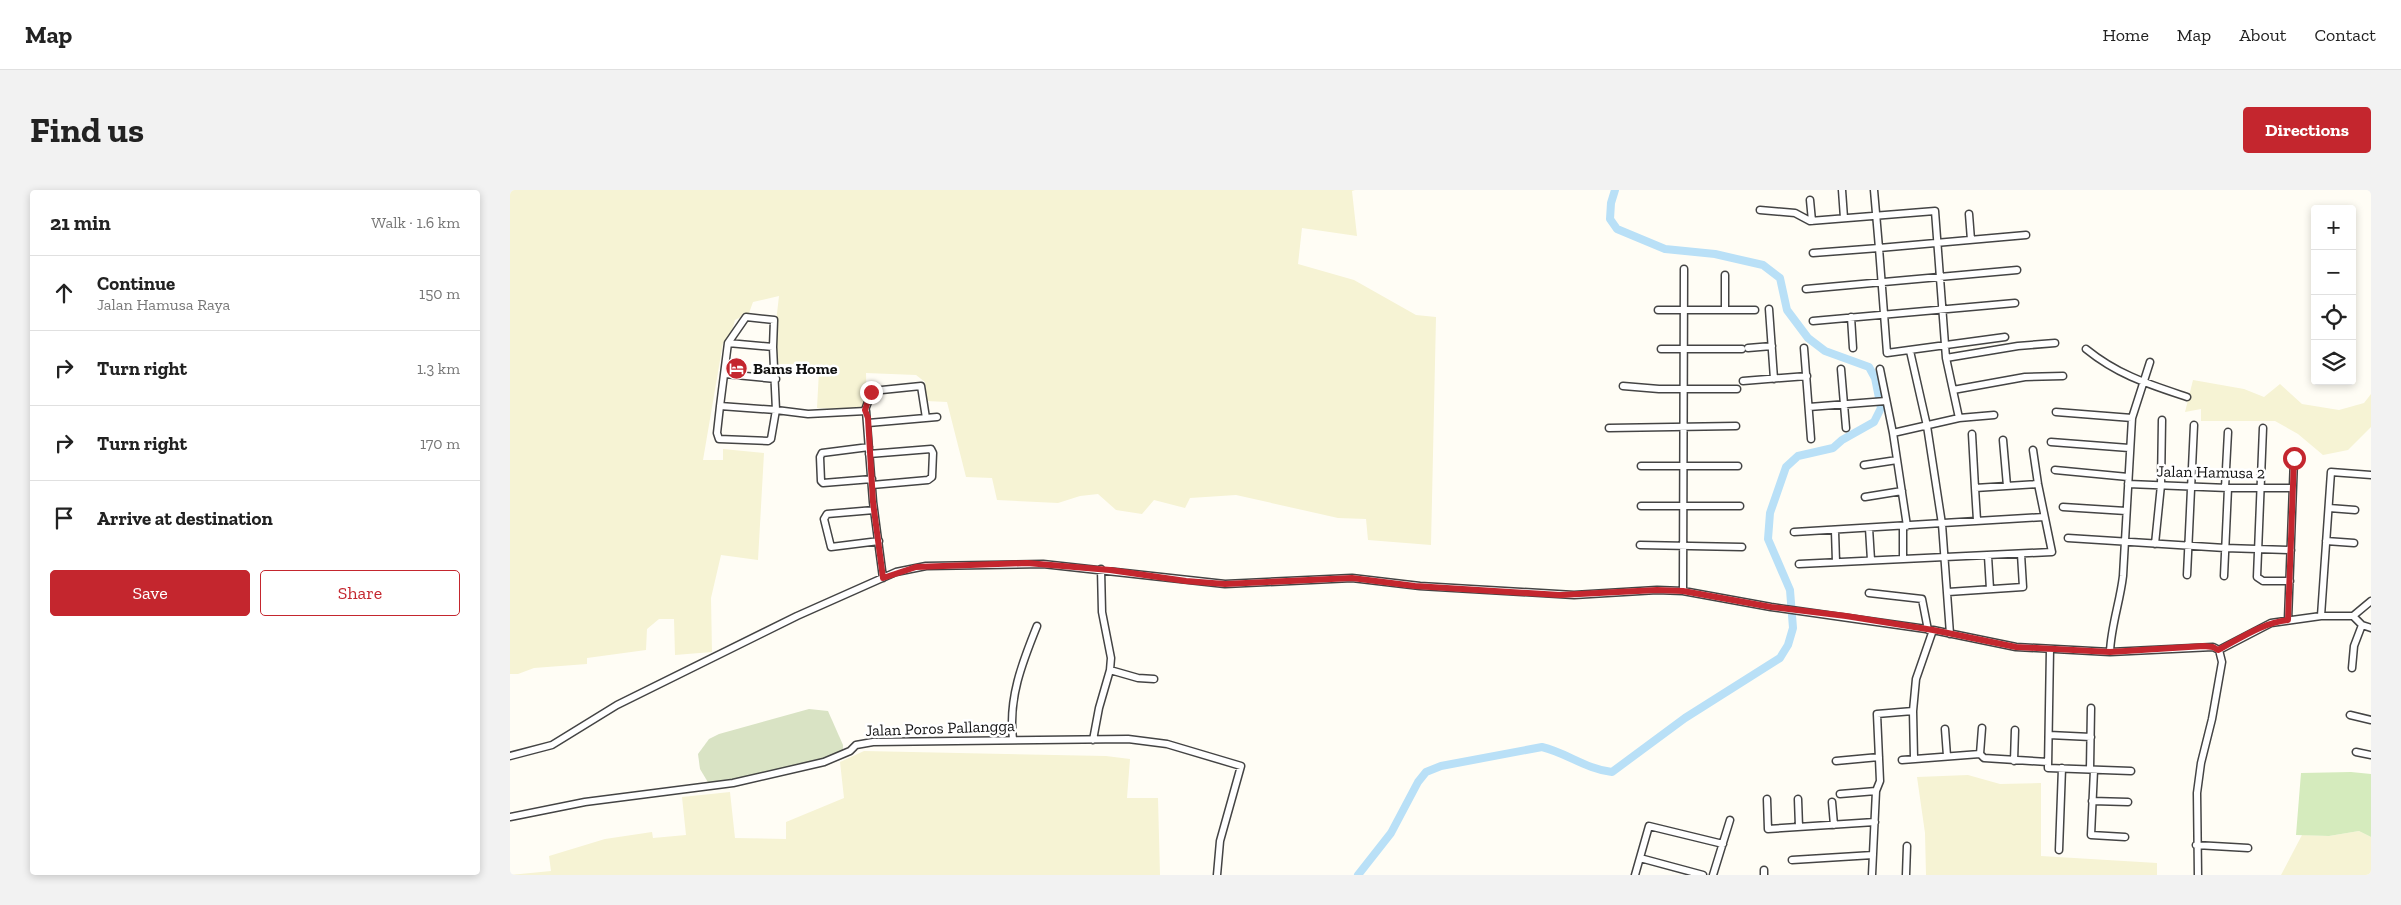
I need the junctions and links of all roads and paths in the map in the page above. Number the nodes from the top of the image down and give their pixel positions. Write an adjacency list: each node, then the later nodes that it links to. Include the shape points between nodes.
1 (1842, 190): 7 (street)
2 (1874, 190): 6 (street)
3 (1810, 200): 8 (street)
4 (1760, 210): 8 (street, via 1795,212)
5 (1969, 214): 10 (street)
6 (1876, 216): 7 (street); 11 (street, via 1935,210); 12 (street)
7 (1844, 218): 8 (street)
8 (1812, 221)
9 (2026, 235): 10 (street)
10 (1971, 240): 11 (street)
11 (1937, 243): 12 (street); 17 (street)
12 (1878, 248): 13 (street); 18 (street)
13 (1813, 253)
14 (1684, 269): 24 (street)
15 (2017, 270): 17 (street)
16 (1724, 274): 21 (street)
17 (1940, 277): 18 (street); 26 (street)
18 (1881, 282): 19 (street); 27 (street)
19 (1806, 289)
20 (2015, 303): 26 (street)
21 (1725, 309): 24 (street); 25 (street)
22 (1769, 309): 33 (street)
23 (1658, 310): 24 (street)
24 (1684, 310): 38 (street)
25 (1755, 310)
26 (1943, 310): 27 (street); 40 (street)
27 (1884, 315): 28 (street); 41 (street, via 1887,353)
28 (1851, 317): 29 (street); 36 (street)
29 (1813, 321)
30 (2005, 337): 40 (street)
31 (728, 343): 34 (street); 34 (street, via 743,321 751,316 774,320); 45 (street)
32 (2055, 343): 40 (street)
33 (1772, 346): 38 (street); 49 (street)
34 (772, 347): 48 (street)
35 (1804, 348): 46 (street)
36 (1853, 348)
37 (1661, 349): 38 (street)
38 (1683, 349): 53 (street)
39 (2086, 349): 51 (street, via 2107,366)
40 (1946, 351): 41 (street); 55 (street)
41 (1911, 355): 73 (street)
42 (2150, 362): 51 (street)
43 (1842, 369): 58 (street)
44 (1880, 369): 57 (street)
45 (725, 374): 48 (street); 59 (street)
46 (1807, 376): 49 (street); 60 (street)
47 (2063, 376): 55 (street, via 2025,377)
48 (776, 379): 61 (street)
49 (1774, 379): 50 (street)
50 (1743, 381)
51 (2143, 382): 56 (street); 68 (street)
52 (1622, 386): 53 (street)
53 (1682, 388): 54 (street); 74 (street)
54 (1737, 389)
55 (1953, 390): 67 (street)
56 (2187, 397)
57 (1885, 401): 58 (street); 79 (street)
58 (1844, 404): 60 (street); 76 (street)
59 (720, 406): 61 (street); 61 (street, via 717,433 720,440 769,440)
60 (1809, 407): 81 (street)
61 (776, 410): 62 (street, via 808,414)
62 (865, 410): 66 (street, via 872,391 920,386); 70 (street)
63 (2056, 412): 68 (street)
64 (1994, 415): 67 (street)
65 (937, 417): 66 (street)
66 (926, 418): 70 (street)
67 (1959, 418): 73 (street)
68 (2132, 418): 84 (street)
69 (2162, 420): 98 (street)
70 (868, 423): 85 (street)
71 (2194, 425): 100 (street)
72 (1736, 426): 74 (street)
73 (1927, 426): 79 (street); 117 (street)
74 (1684, 427): 75 (street); 92 (street)
75 (1609, 428)
76 (1846, 428)
77 (2263, 428): 101 (street)
78 (2228, 432): 103 (street)
79 (1893, 433): 88 (street)
80 (1972, 434): 102 (street)
81 (1811, 439)
82 (2003, 440): 99 (street)
83 (2051, 442): 84 (street)
84 (2130, 448): 95 (street)
85 (869, 450): 96 (street); 96 (street, via 822,453 821,481); 96 (street, via 930,449 934,453 932,477 928,480)
86 (2033, 450): 97 (street)
87 (2294, 458): 104 (street)
88 (1897, 460): 89 (street); 105 (street)
89 (1864, 465)
90 (1641, 466): 92 (street)
91 (1738, 466): 92 (street)
92 (1683, 467): 108 (street)
93 (2055, 470): 95 (street, Jalan Hamusa 2)
94 (2371, 475): 111 (street, via 2331,472)
95 (2128, 480): 98 (street, Jalan Hamusa 2); 114 (street)
96 (872, 482): 112 (street)
97 (2038, 484): 99 (street); 115 (street)
98 (2161, 485): 100 (street, Jalan Hamusa 2); 127 (street)
99 (2007, 486): 102 (street)
100 (2193, 487): 103 (street, Jalan Hamusa 2); 128 (street)
101 (2260, 487): 103 (street, Jalan Hamusa 2); 104 (street, Jalan Hamusa 2); 133 (street)
102 (1975, 488): 116 (street)
103 (2227, 488): 132 (street)
104 (2293, 488): 134 (street)
105 (1902, 491): 106 (street); 118 (street)
106 (1865, 497)
107 (1642, 506): 108 (street)
108 (1683, 506): 109 (street); 130 (street)
109 (1740, 506)
110 (2063, 508): 114 (street)
111 (2329, 508): 113 (street); 124 (street)
112 (874, 510): 123 (street); 123 (street, via 827,514 824,520 831,547)
113 (2354, 510)
114 (2126, 511): 125 (street)
115 (2044, 516): 116 (street); 135 (street, via 2052,552)
116 (1976, 520): 117 (street)
117 (1942, 524): 118 (street); 138 (street)
118 (1905, 526): 119 (street); 137 (street)
119 (1869, 528): 120 (street); 139 (street)
120 (1835, 530): 121 (street); 140 (street)
121 (1794, 532)
122 (2068, 538): 125 (street)
123 (879, 541): 145 (street)
124 (2326, 541): 126 (street); 152 (street)
125 (2126, 542): 127 (street); 162 (street, via 2121,598 2113,623)
126 (2354, 543)
127 (2155, 544): 128 (street)
128 (2190, 545): 132 (street); 143 (street)
129 (1640, 546): 130 (street)
130 (1684, 546): 131 (street); 148 (street)
131 (1742, 547)
132 (2225, 548): 133 (street); 144 (street)
133 (2258, 549): 134 (street); 146 (street, via 2258,579)
134 (2291, 550): 146 (street)
135 (2021, 554): 136 (street); 147 (street, via 2023,587)
136 (1988, 556): 138 (street); 147 (street)
137 (1903, 558): 138 (street); 139 (street)
138 (1945, 558): 149 (street)
139 (1871, 560): 140 (street)
140 (1836, 562): 141 (street)
141 (1799, 564)
142 (1101, 569): 145 (street, via 1027,563 971,564 916,567); 148 (street, via 1225,584 1352,578 1415,586 1560,595); 164 (street, via 1102,612 1110,646)
143 (2188, 575)
144 (2224, 576)
145 (883, 578): 179 (street, via 797,616 643,692 552,745)
146 (2290, 581): 154 (street)
147 (1990, 589): 149 (street)
148 (1683, 591): 158 (street)
149 (1948, 592): 159 (street)
150 (1869, 593): 158 (street, via 1922,599)
151 (2371, 601): 153 (street)
152 (2321, 616): 153 (street); 154 (street)
153 (2353, 616): 155 (street)
154 (2288, 620): 161 (street, via 2271,623)
155 (2362, 624): 157 (street); 163 (street, via 2354,646)
156 (1037, 626): 175 (street, via 1015,688)
157 (2371, 628)
158 (1931, 630): 159 (street); 167 (street, via 1916,679)
159 (1950, 634): 160 (street, via 2016,647)
160 (2050, 649): 162 (street); 173 (street)
161 (2218, 650): 162 (street, via 2204,646); 205 (street, via 2222,662 2197,794)
162 (2110, 652)
163 (2352, 668)
164 (1110, 670): 165 (street); 176 (street)
165 (1154, 679)
166 (2092, 708): 174 (street)
167 (1913, 711): 182 (street, via 1876,714); 183 (street)
168 (2350, 715): 169 (street)
169 (2371, 720)
170 (1982, 728): 178 (street)
171 (1945, 729): 180 (street)
172 (2015, 730): 186 (street)
173 (2049, 735): 174 (street); 187 (street)
174 (2091, 737): 189 (street)
175 (1013, 739): 176 (street, Jalan Poros Pallangga); 198 (street, Jalan Poros Pallangga, via 862,743 824,762 742,781 585,802)
176 (1092, 740): 212 (street, Jalan Poros Pallangga, via 1155,742 1240,765 1242,768 1220,841)
177 (2356, 752): 181 (street)
178 (1980, 754): 180 (street); 186 (street, via 1984,758)
179 (510, 756)
180 (1947, 756): 183 (street)
181 (2371, 756)
182 (1879, 757): 185 (street); 191 (street, via 1880,781)
183 (1914, 758): 184 (street)
184 (1902, 760)
185 (1836, 761)
186 (2014, 761): 187 (street)
187 (2048, 762): 188 (street, via 2048,768)
188 (2062, 768): 189 (street); 208 (street)
189 (2092, 769): 190 (street); 195 (street)
190 (2131, 771)
191 (1876, 791): 192 (street); 200 (street)
192 (1840, 794)
193 (1767, 799): 202 (street, via 1768,829)
194 (1798, 799): 202 (street)
195 (2092, 801): 197 (street); 203 (street, via 2091,835)
196 (1832, 802): 201 (street)
197 (2128, 802)
198 (510, 817)
199 (1730, 820): 204 (street)
200 (1875, 822): 201 (street); 209 (street)
201 (1834, 824): 202 (street)
202 (1800, 827)
203 (2125, 836)
204 (1723, 844): 210 (street, via 1649,826); 215 (street)
205 (2196, 845): 207 (street); 218 (street)
206 (1907, 846): 217 (street)
207 (2248, 848)
208 (2059, 850)
209 (1873, 855): 211 (street); 216 (street)
210 (1640, 858): 213 (street); 214 (street)
211 (1792, 860)
212 (1217, 875)
213 (1635, 875)
214 (1703, 875)
215 (1713, 875)
216 (1872, 875)
217 (1906, 875)
218 (2198, 875)

